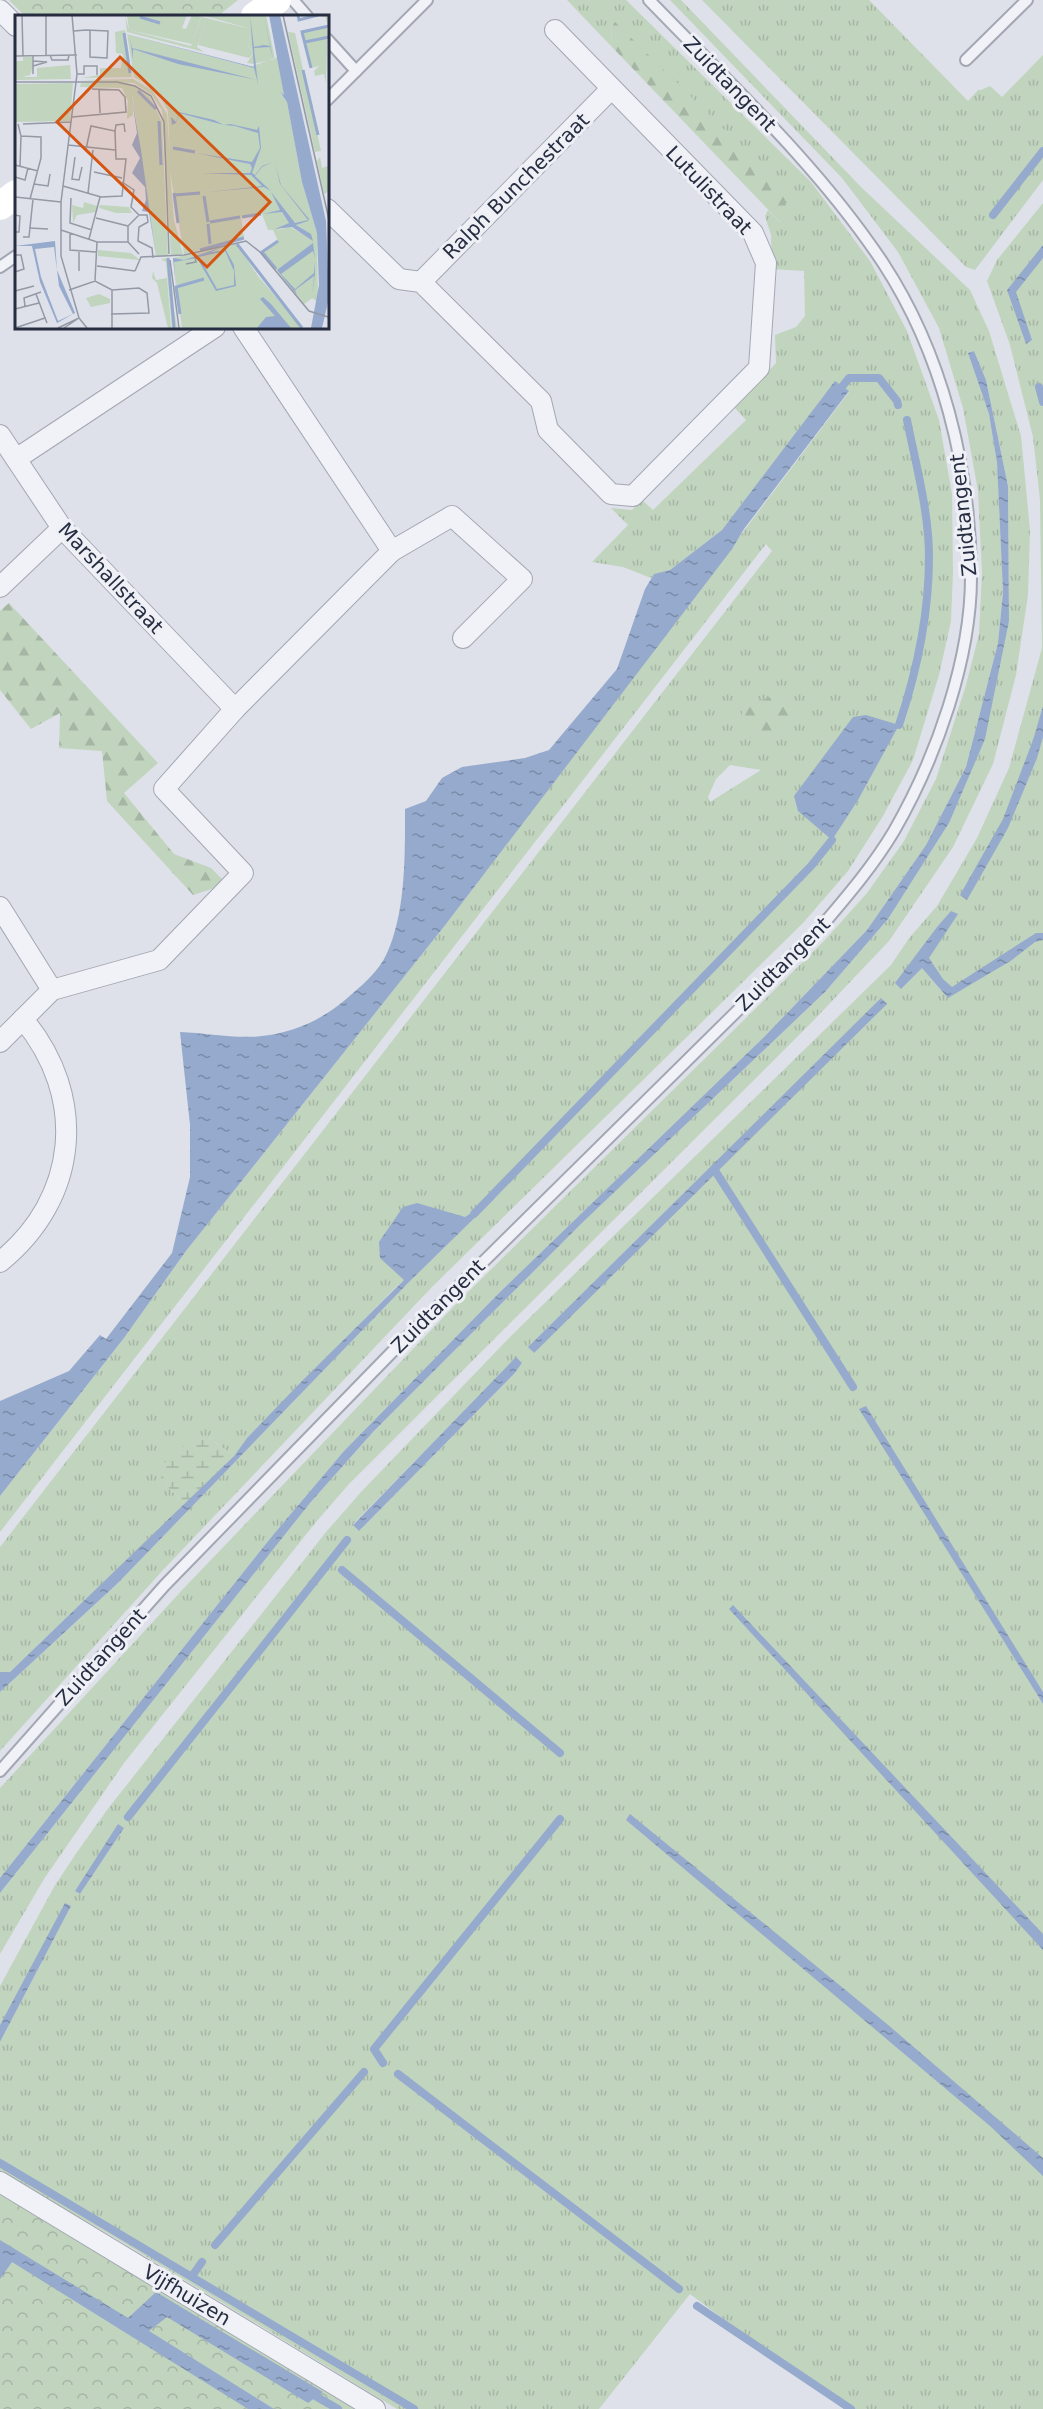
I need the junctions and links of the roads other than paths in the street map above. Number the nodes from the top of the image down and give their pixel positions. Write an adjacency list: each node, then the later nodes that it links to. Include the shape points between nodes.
1 (277, 0): 7 (street)
2 (293, 0): 8 (lane)
3 (427, 0): 13 (lane)
4 (649, 0): 36 (lane, Zuidtangent, via 821,179 885,266 932,361 952,425 964,489 971,574 967,626 957,677 938,735 893,831 859,882 814,934 361,1383 164,1586)
5 (1027, 0): 12 (lane)
6 (0, 10): 9 (street)
7 (256, 15)
8 (307, 15)
9 (15, 26)
10 (555, 30): 14 (street, Lutulistraat)
11 (328, 40): 13 (lane)
12 (966, 60)
13 (356, 71): 15 (lane)
14 (611, 89): 21 (street, Ralph Bunchestraat); 21 (street, Lutulistraat, via 753,233 766,263 759,368 633,496 611,494 548,429 540,401)
15 (328, 99)
16 (15, 195): 17 (street)
17 (0, 206)
18 (328, 210): 21 (street, via 399,279)
19 (15, 257): 20 (lane)
20 (0, 267)
21 (421, 282)
22 (213, 328): 25 (street)
23 (244, 328): 27 (street)
24 (0, 435): 25 (street, Marshallstraat)
25 (16, 459): 26 (street, Marshallstraat)
26 (62, 528): 28 (street); 30 (street, Marshallstraat)
27 (392, 551): 29 (street, via 453,516 522,579); 30 (street)
28 (0, 587)
29 (463, 638)
30 (235, 709): 32 (street, via 164,789 243,873 159,960)
31 (0, 907): 32 (street)
32 (52, 990): 33 (street)
33 (23, 1019): 34 (street); 35 (street, via 37,1036 58,1077 67,1123 66,1147 58,1181 44,1213 31,1233)
34 (0, 1042)
35 (0, 1262)
36 (0, 1772)
37 (2, 2189): 38 (street, Vijfhuizen)
38 (375, 2409)

